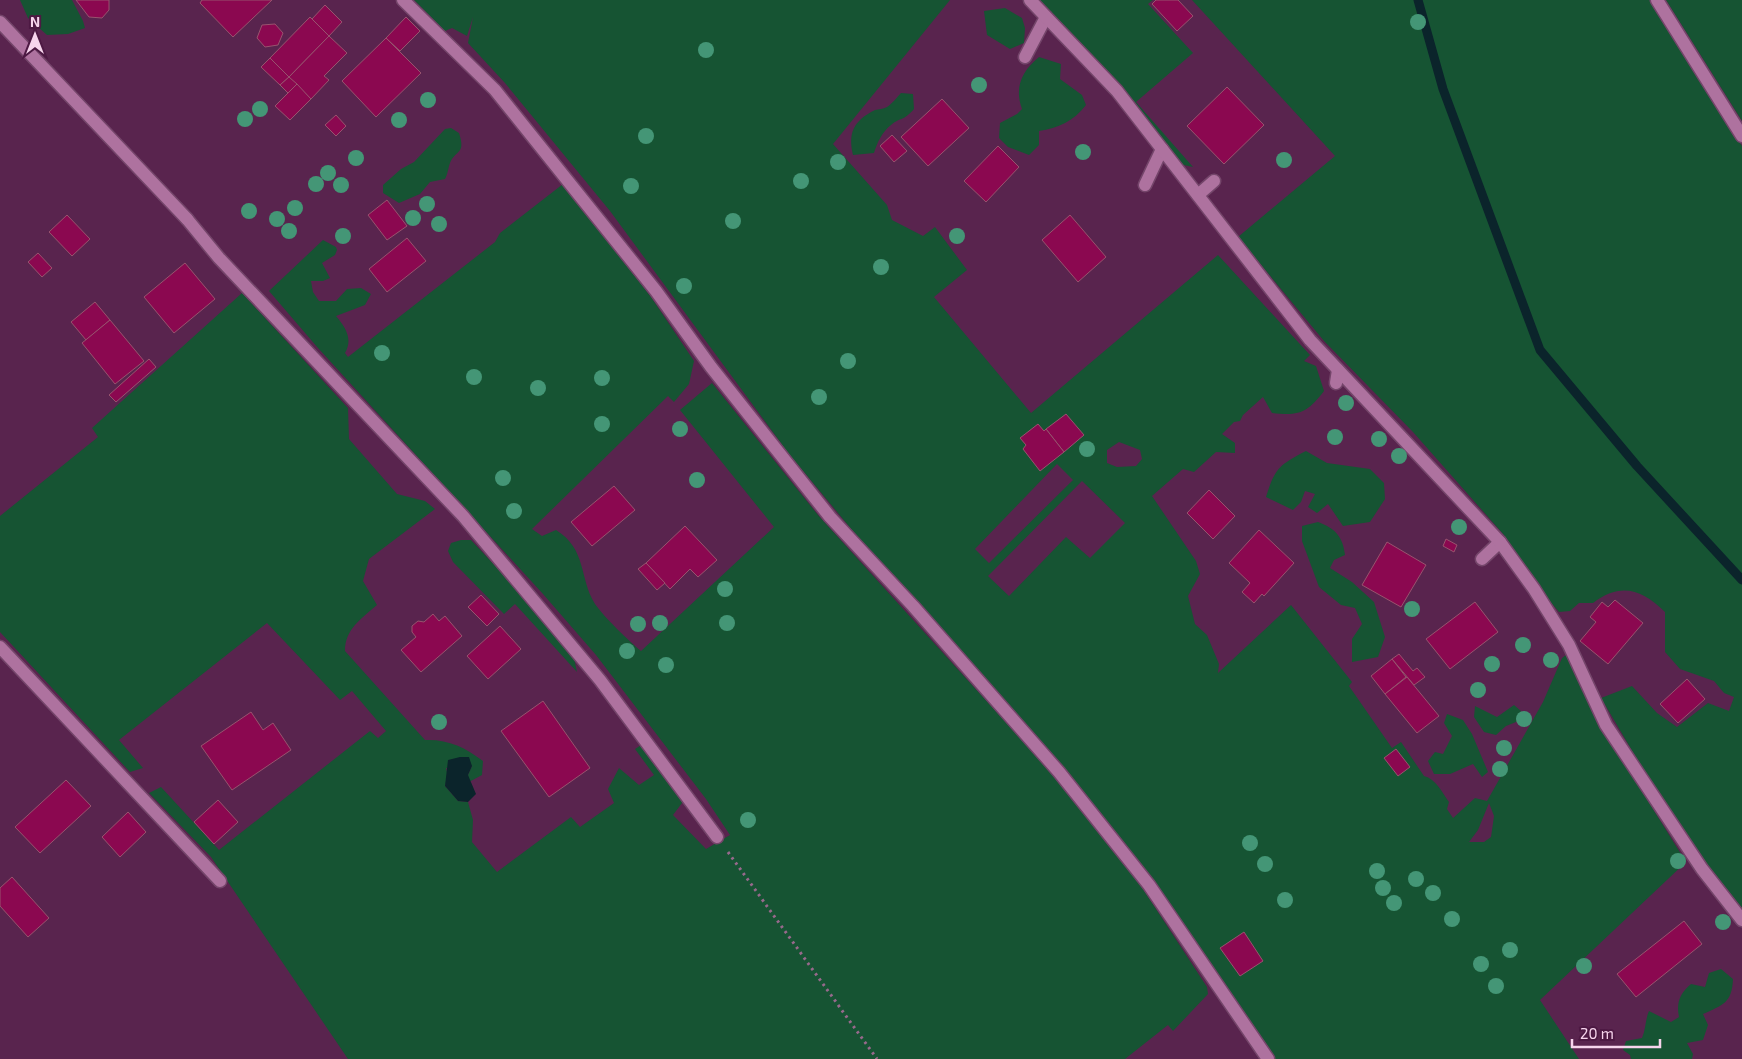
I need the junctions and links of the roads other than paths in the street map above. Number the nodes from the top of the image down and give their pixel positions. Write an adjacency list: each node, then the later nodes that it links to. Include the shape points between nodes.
1 (403, 0): 20 (street, via 495,90 656,291 711,367 830,517 1059,772 1149,885)
2 (1030, 0): 4 (street)
3 (1657, 0): 7 (street)
4 (1046, 17): 6 (street); 8 (street, via 1118,91)
5 (0, 22): 17 (street, via 463,516 600,680)
6 (1025, 57)
7 (1742, 136)
8 (1162, 149): 10 (street); 11 (street)
9 (1214, 181): 11 (street)
10 (1145, 185)
11 (1198, 195): 12 (street, via 1310,340)
12 (1338, 370): 13 (street); 14 (street)
13 (1336, 383)
14 (1500, 542): 15 (street); 19 (street, via 1584,669 1606,725 1705,879)
15 (1482, 559)
16 (0, 647): 18 (street)
17 (717, 837)
18 (220, 881)
19 (1742, 920)
20 (1268, 1059)

